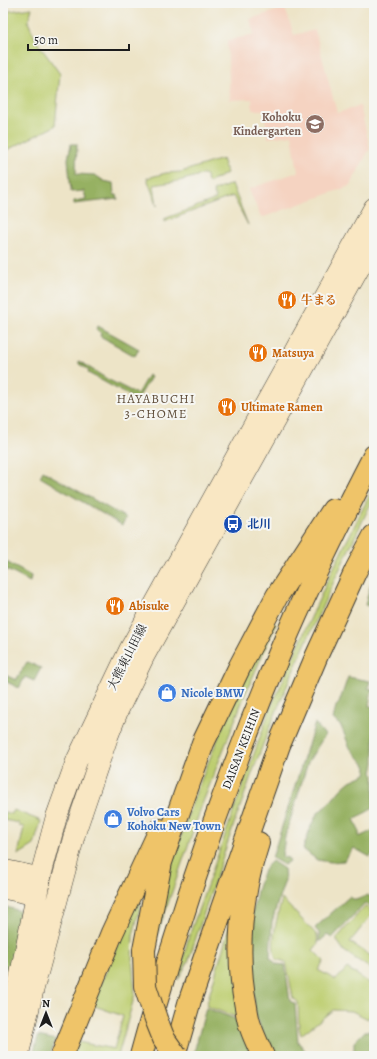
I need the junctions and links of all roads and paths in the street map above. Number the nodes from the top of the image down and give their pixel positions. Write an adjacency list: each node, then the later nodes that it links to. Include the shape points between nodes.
1 (374, 208): 9 (street, 大熊東山田線, via 130,649 77,760 56,818)
2 (374, 241): 12 (street, 大熊東山田線, via 144,656 118,710 76,829)
3 (374, 447): 7 (highway, via 277,596)
4 (374, 456): 14 (highway, DAISAN KEIHIN, via 289,630 215,816 157,997)
5 (374, 536): 6 (highway)
6 (356, 570): 15 (highway, via 279,745 193,992); 16 (highway, via 290,746 253,858 244,899 240,949 242,990 250,1027)
7 (203, 743): 13 (highway, via 112,933); 15 (highway, bridge, via 161,862 144,950 145,986 164,1039)
8 (3, 870): 9 (street)
9 (38, 887): 10 (street); 11 (street, 大熊東山田線)
10 (3, 888)
11 (3, 1052)
12 (18, 1056)
13 (62, 1056)
14 (141, 1056)
15 (175, 1056)
16 (263, 1056)

